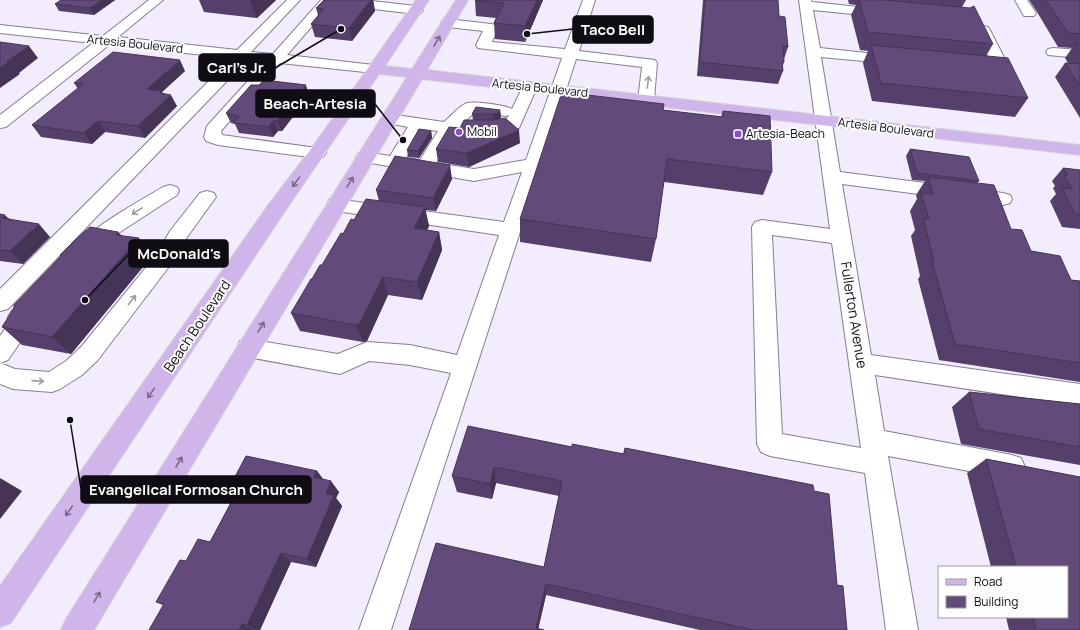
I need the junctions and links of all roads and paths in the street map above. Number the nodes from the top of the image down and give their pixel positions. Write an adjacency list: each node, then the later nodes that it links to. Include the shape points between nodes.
1 (157, 0): 15 (street)
2 (294, 0): 19 (street)
3 (325, 0): 4 (street)
4 (328, 0): 9 (street); 21 (street)
5 (462, 0): 12 (main road)
6 (589, 0): 20 (street)
7 (1021, 0): 10 (street)
8 (806, 3): 11 (street); 16 (street, Fullerton Avenue)
9 (419, 5): 24 (main road, Beach Boulevard)
10 (1029, 13)
11 (898, 14)
12 (448, 23): 20 (street, via 491,28 483,45); 25 (main road, one-way to 12)
13 (0, 29): 15 (street, Artesia Boulevard)
14 (983, 30): 23 (street, via 1003,71)
15 (105, 41): 19 (street, Artesia Boulevard); 33 (street)
16 (813, 52): 22 (street); 32 (street, Fullerton Avenue)
17 (1053, 52): 18 (street)
18 (1080, 54)
19 (241, 55): 21 (street, Artesia Boulevard); 51 (street)
20 (571, 55): 28 (street); 30 (street, one-way to 20, via 650,63)
21 (276, 58): 24 (street, Artesia Boulevard); 37 (street, via 213,130 212,137 218,140)
22 (908, 62)
23 (972, 68)
24 (374, 69): 25 (main road, Artesia Boulevard); 37 (main road, Beach Boulevard)
25 (417, 74): 26 (main road, Artesia Boulevard); 31 (main road)
26 (529, 87): 28 (main road, Artesia Boulevard); 35 (street, via 513,124 494,127)
27 (325, 90): 29 (path)
28 (559, 90): 30 (main road, Artesia Boulevard); 40 (street)
29 (319, 93)
30 (646, 100): 32 (main road, Artesia Boulevard)
31 (389, 119): 34 (street); 38 (main road)
32 (824, 121): 36 (main road, Artesia Boulevard); 42 (street, Fullerton Avenue)
33 (0, 123)
34 (418, 123): 35 (street); 39 (street)
35 (448, 127): 41 (street)
36 (1080, 150)
37 (317, 153): 62 (main road, Beach Boulevard, one-way to 62)
38 (365, 157): 39 (street); 46 (main road, one-way to 38)
39 (395, 162): 41 (street)
40 (534, 164): 41 (street, via 474,175); 47 (street)
41 (425, 167)
42 (832, 177): 45 (street); 48 (street, Fullerton Avenue)
43 (170, 191): 49 (street, one-way to 49, via 113,227)
44 (207, 197): 58 (street, one-way to 44, via 52,382 74,368 89,354 164,259 177,236)
45 (1003, 199)
46 (336, 205): 47 (street); 54 (main road, one-way to 46)
47 (511, 230): 57 (street)
48 (842, 237): 56 (street, Fullerton Avenue); 60 (street, via 762,227 770,444)
49 (74, 261)
50 (36, 300): 52 (street)
51 (0, 303)
52 (19, 317): 53 (street); 55 (street, via 21,325)
53 (0, 326)
54 (248, 348): 57 (street, via 340,364 367,351 410,355); 63 (main road, one-way to 54)
55 (0, 354)
56 (861, 363): 59 (street); 60 (street, Fullerton Avenue)
57 (465, 366): 64 (street)
58 (4, 376)
59 (1080, 395)
60 (875, 452): 61 (street); 65 (street, Fullerton Avenue)
61 (1034, 471)
62 (0, 612)
63 (77, 630)
64 (375, 630)
65 (902, 630)

